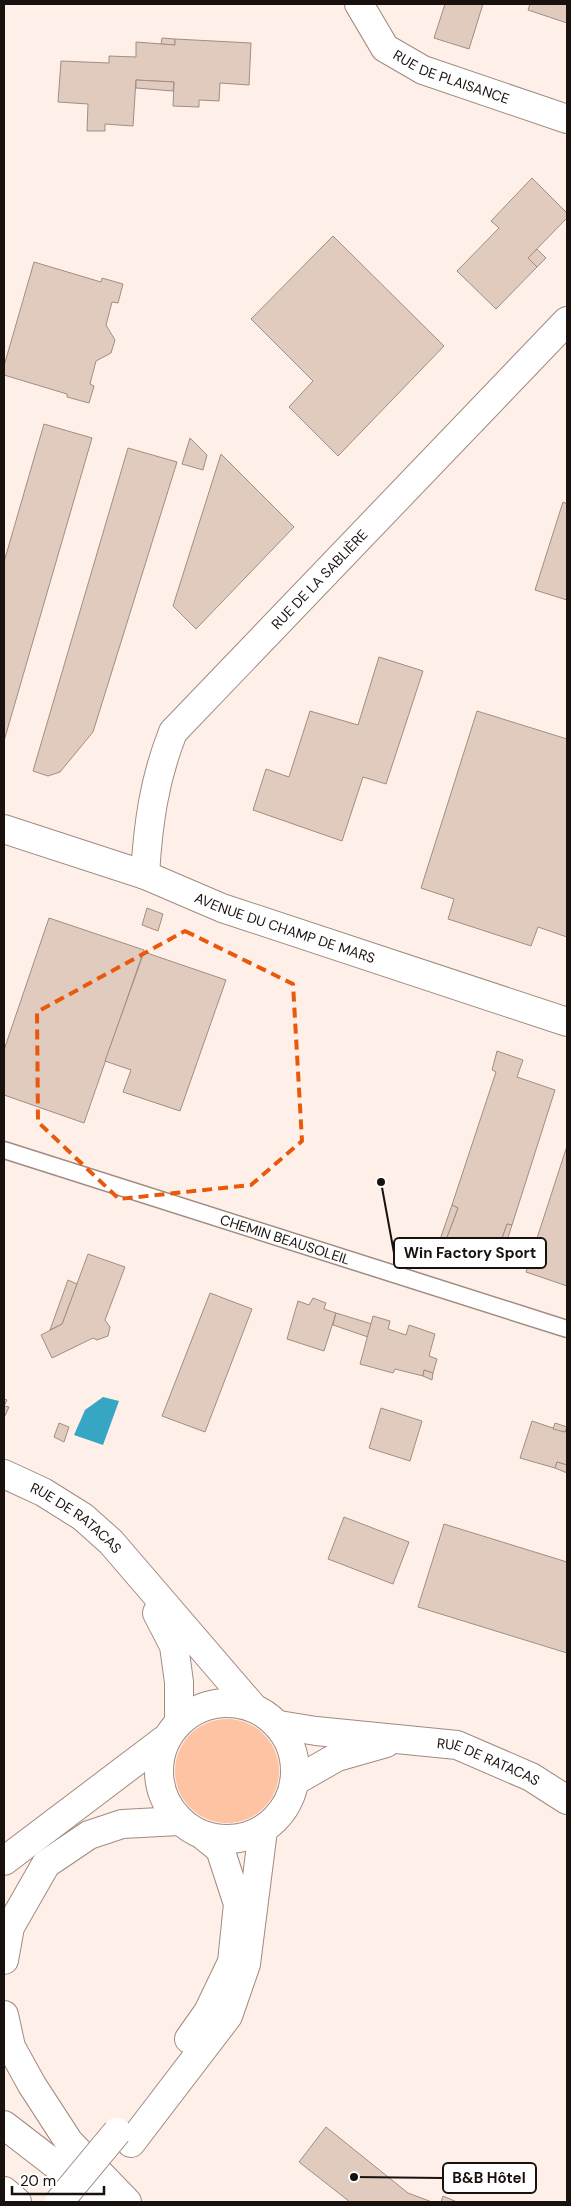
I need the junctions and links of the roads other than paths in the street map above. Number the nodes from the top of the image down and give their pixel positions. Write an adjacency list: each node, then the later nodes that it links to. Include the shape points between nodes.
1 (359, 4): 2 (street, RUE DE PLAISANCE, via 386,48 423,70)
2 (567, 119)
3 (567, 321): 5 (street, RUE DE LA SABLIÈRE, via 173,732 160,766 148,825)
4 (4, 829): 5 (street, AVENUE DU CHAMP DE MARS)
5 (145, 875): 6 (street, AVENUE DU CHAMP DE MARS, via 222,908)
6 (567, 1022)
7 (4, 1150): 8 (lane, CHEMIN BEAUSOLEIL)
8 (567, 1329)
9 (4, 1474): 10 (street, RUE DE RATACAS, via 43,1492 83,1517 111,1542)
10 (139, 1576): 11 (street, RUE DE RATACAS); 13 (street, RUE DE RATACAS, via 174,1646 179,1682)
11 (252, 1706): 12 (street); 13 (street, via 202,1705)
12 (279, 1725): 14 (street, RUE DE RATACAS); 15 (street, via 294,1751)
13 (171, 1730): 17 (street, via 157,1766 159,1789); 20 (street)
14 (402, 1739): 15 (street, RUE DE RATACAS, via 337,1757); 16 (street, RUE DE RATACAS, via 457,1745 532,1777)
15 (296, 1781): 18 (street, via 290,1799 278,1817)
16 (567, 1800)
17 (179, 1821): 19 (street); 21 (street, via 122,1824 89,1835 46,1864 10,1927)
18 (263, 1830): 19 (street, via 238,1839); 24 (street, via 246,1964 228,2016)
19 (206, 1837): 24 (street, via 220,1849 238,1904 232,1962 208,2012 151,2090)
20 (4, 1861)
21 (4, 1960)
22 (4, 2015): 30 (street, via 11,2047 69,2142)
23 (4, 2125): 29 (street)
24 (124, 2137): 27 (street, bridge); 28 (street)
25 (4, 2191): 26 (street)
26 (17, 2202)
27 (58, 2202)
28 (83, 2202)
29 (104, 2202)
30 (127, 2202)

